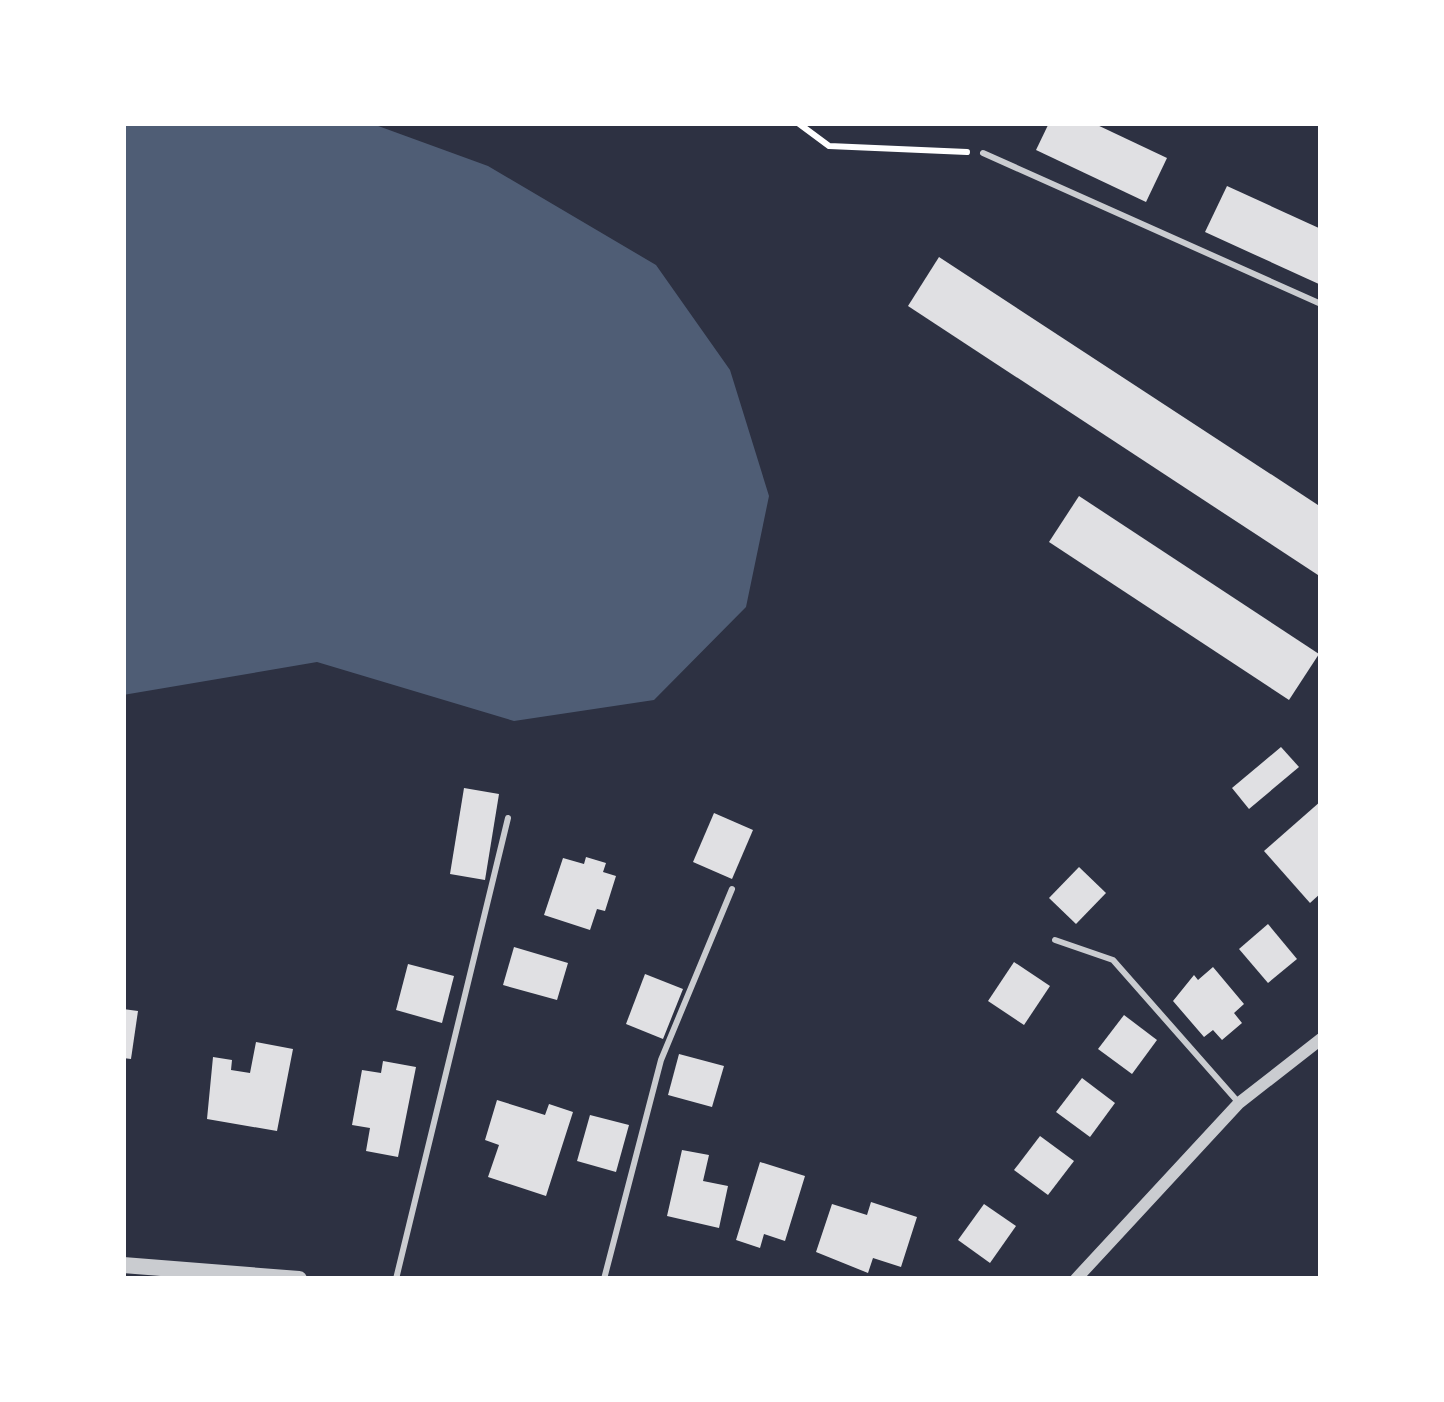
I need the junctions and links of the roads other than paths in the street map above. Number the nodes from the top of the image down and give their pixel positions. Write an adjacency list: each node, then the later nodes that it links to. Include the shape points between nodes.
1 (983, 153): 2 (lane)
2 (1321, 304)
3 (508, 818): 10 (lane)
4 (732, 889): 11 (lane, via 661,1060)
5 (1055, 940): 7 (lane, via 1113,960)
6 (1321, 1039): 7 (street)
7 (1239, 1103): 12 (street)
8 (123, 1265): 9 (street)
9 (298, 1279)
10 (396, 1279)
11 (604, 1279)
12 (1076, 1279)

